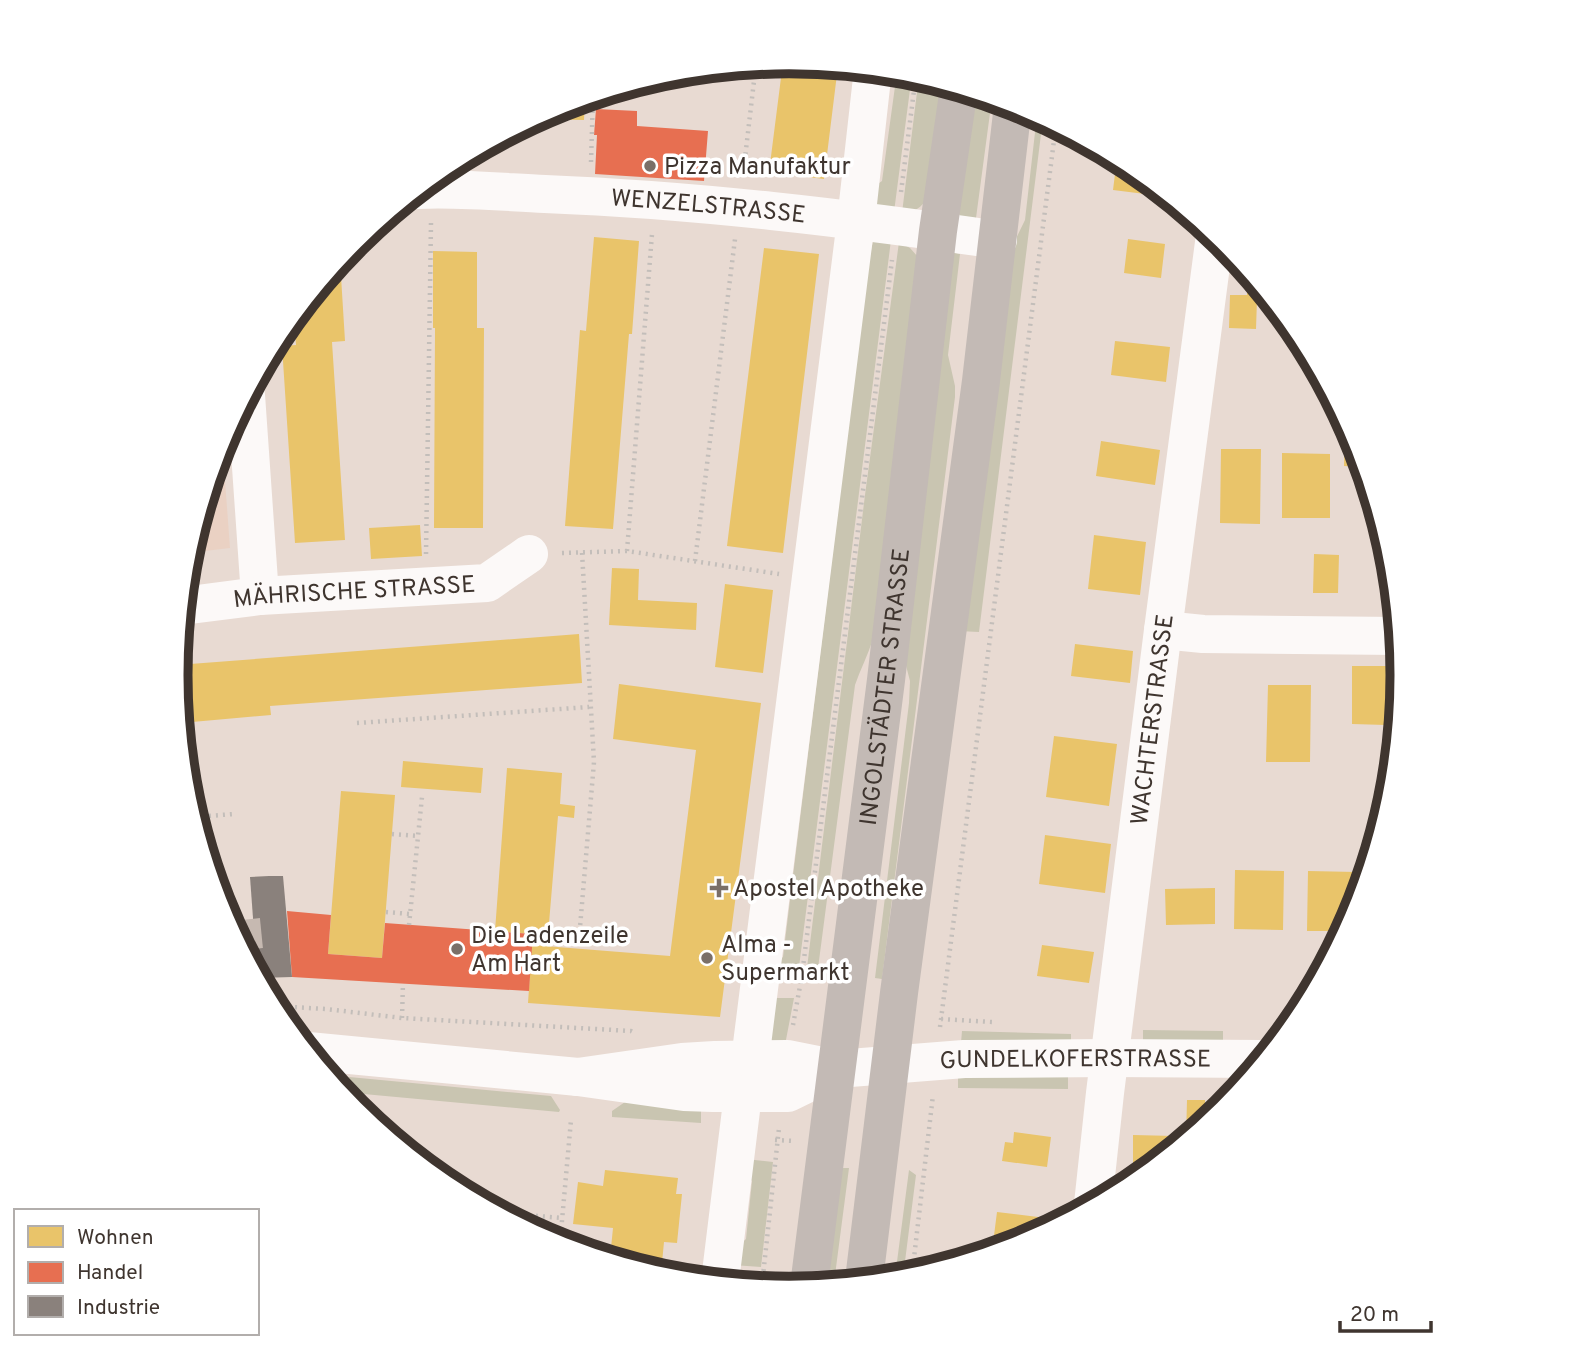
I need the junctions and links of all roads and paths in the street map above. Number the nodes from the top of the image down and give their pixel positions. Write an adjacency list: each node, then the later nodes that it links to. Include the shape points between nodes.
1 (755, 75): 12 (path)
2 (872, 80): 13 (street)
3 (914, 87): 14 (path)
4 (958, 98): 15 (main road, INGOLSTÄDTER STRASSE)
5 (593, 106): 9 (path)
6 (1012, 116): 16 (main road)
7 (1055, 135): 47 (path)
8 (434, 190): 9 (street, WENZELSTRASSE)
9 (590, 195): 11 (street, WENZELSTRASSE)
10 (425, 197): 24 (path)
11 (655, 200): 12 (street, WENZELSTRASSE); 19 (path)
12 (739, 207): 13 (street, WENZELSTRASSE); 22 (path)
13 (856, 221): 14 (street, WENZELSTRASSE); 23 (street)
14 (896, 225): 15 (street, WENZELSTRASSE); 50 (path, via 802,975)
15 (938, 231): 16 (street, WENZELSTRASSE); 49 (main road, INGOLSTÄDTER STRASSE)
16 (998, 240): 48 (main road)
17 (1213, 249): 27 (street, WACHTERSTRASSE)
18 (247, 415): 25 (street)
19 (627, 551): 20 (path); 22 (path)
20 (582, 552): 21 (path); 29 (path)
21 (530, 554): 24 (street, MÄHRISCHE STRASSE, via 487,583)
22 (695, 561): 23 (path)
23 (811, 579): 50 (street)
24 (425, 586): 25 (street, MÄHRISCHE STRASSE)
25 (260, 596): 26 (street, MÄHRISCHE STRASSE)
26 (192, 605)
27 (1163, 630): 28 (street); 45 (street, WACHTERSTRASSE)
28 (1389, 636)
29 (589, 707): 30 (path); 41 (path, via 593,762)
30 (357, 723)
31 (422, 797): 35 (path)
32 (234, 814): 33 (path)
33 (205, 816)
34 (392, 834): 35 (path)
35 (418, 836): 39 (path)
36 (235, 906): 37 (path)
37 (240, 907)
38 (386, 912): 39 (path)
39 (410, 914): 40 (path)
40 (409, 925)
41 (579, 939)
42 (403, 983): 43 (path)
43 (402, 1018)
44 (322, 1052): 50 (street, via 684,1092)
45 (1110, 1058): 46 (street, GUNDELKOFERSTRASSE); 47 (street, GUNDELKOFERSTRASSE); 52 (street, WACHTERSTRASSE)
46 (1251, 1059)
47 (937, 1060): 48 (street, GUNDELKOFERSTRASSE); 56 (path)
48 (890, 1064): 49 (street, GUNDELKOFERSTRASSE); 57 (main road)
49 (837, 1069): 50 (street, via 788,1093); 60 (main road, INGOLSTÄDTER STRASSE)
50 (766, 1077): 58 (street); 59 (path)
51 (572, 1120): 54 (path)
52 (1094, 1192)
53 (526, 1215): 54 (path)
54 (562, 1219): 55 (path)
55 (561, 1231)
56 (914, 1262)
57 (865, 1270)
58 (722, 1271)
59 (762, 1275)
60 (810, 1275)

